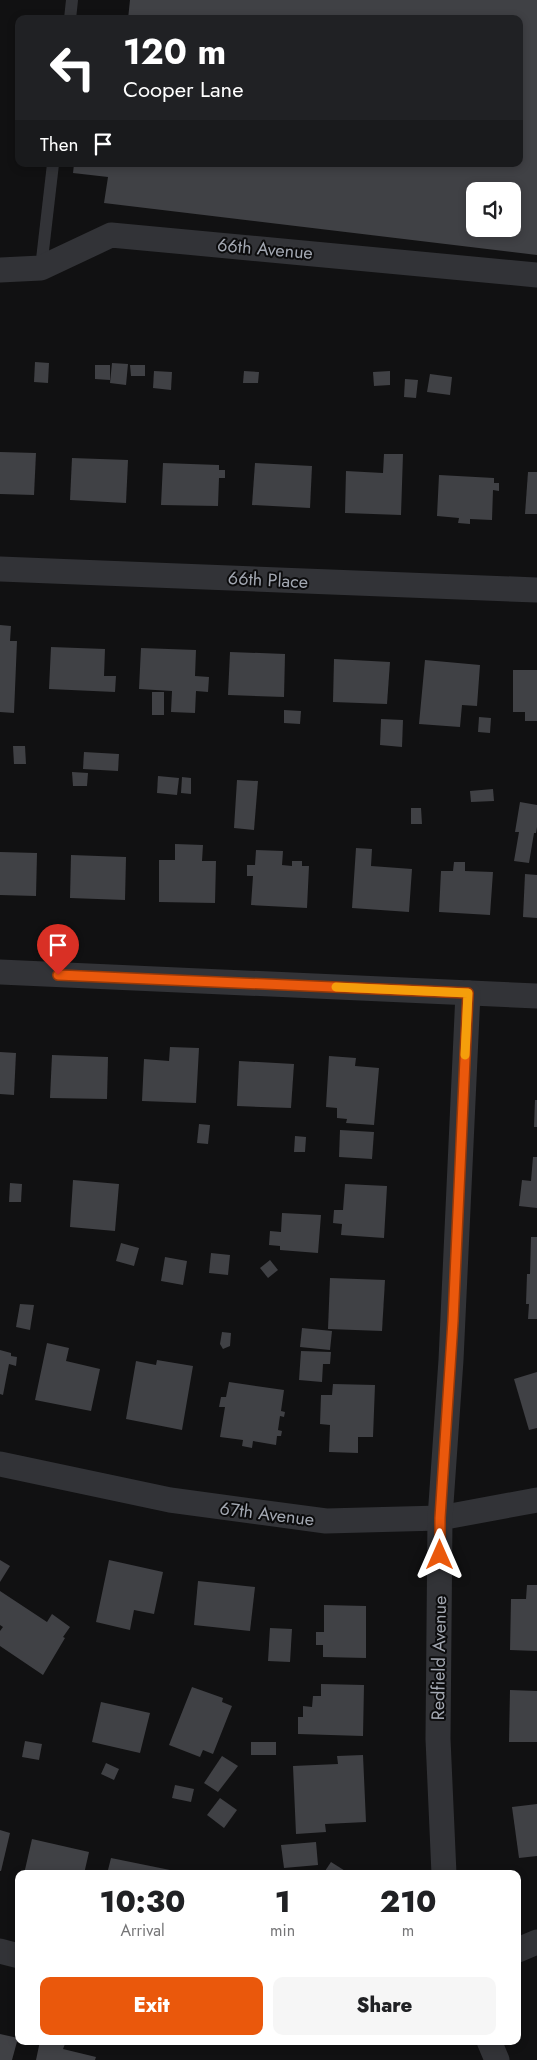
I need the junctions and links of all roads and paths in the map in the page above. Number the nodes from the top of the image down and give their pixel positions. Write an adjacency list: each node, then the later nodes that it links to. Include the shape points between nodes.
1 (72, 0): 2 (lane)
2 (70, 15)
3 (53, 167): 4 (lane)
4 (41, 268): 5 (street, 66th Avenue); 6 (street, 66th Avenue, via 111,235)
5 (0, 270)
6 (537, 275)
7 (0, 569): 8 (street, 66th Place)
8 (537, 590)
9 (0, 972): 10 (street)
10 (468, 993): 11 (street); 14 (street, Redfield Avenue, via 453,1331)
11 (537, 996)
12 (0, 1464): 14 (street, 67th Avenue, via 170,1500 253,1513 326,1521)
13 (537, 1500): 14 (street, 67th Avenue)
14 (440, 1518): 15 (street, Redfield Avenue, via 438,1739)
15 (444, 1870)
16 (537, 1942): 17 (street)
17 (521, 1949)
18 (0, 1951): 19 (street)
19 (15, 1955)
20 (491, 2045): 21 (street)
21 (497, 2060)

